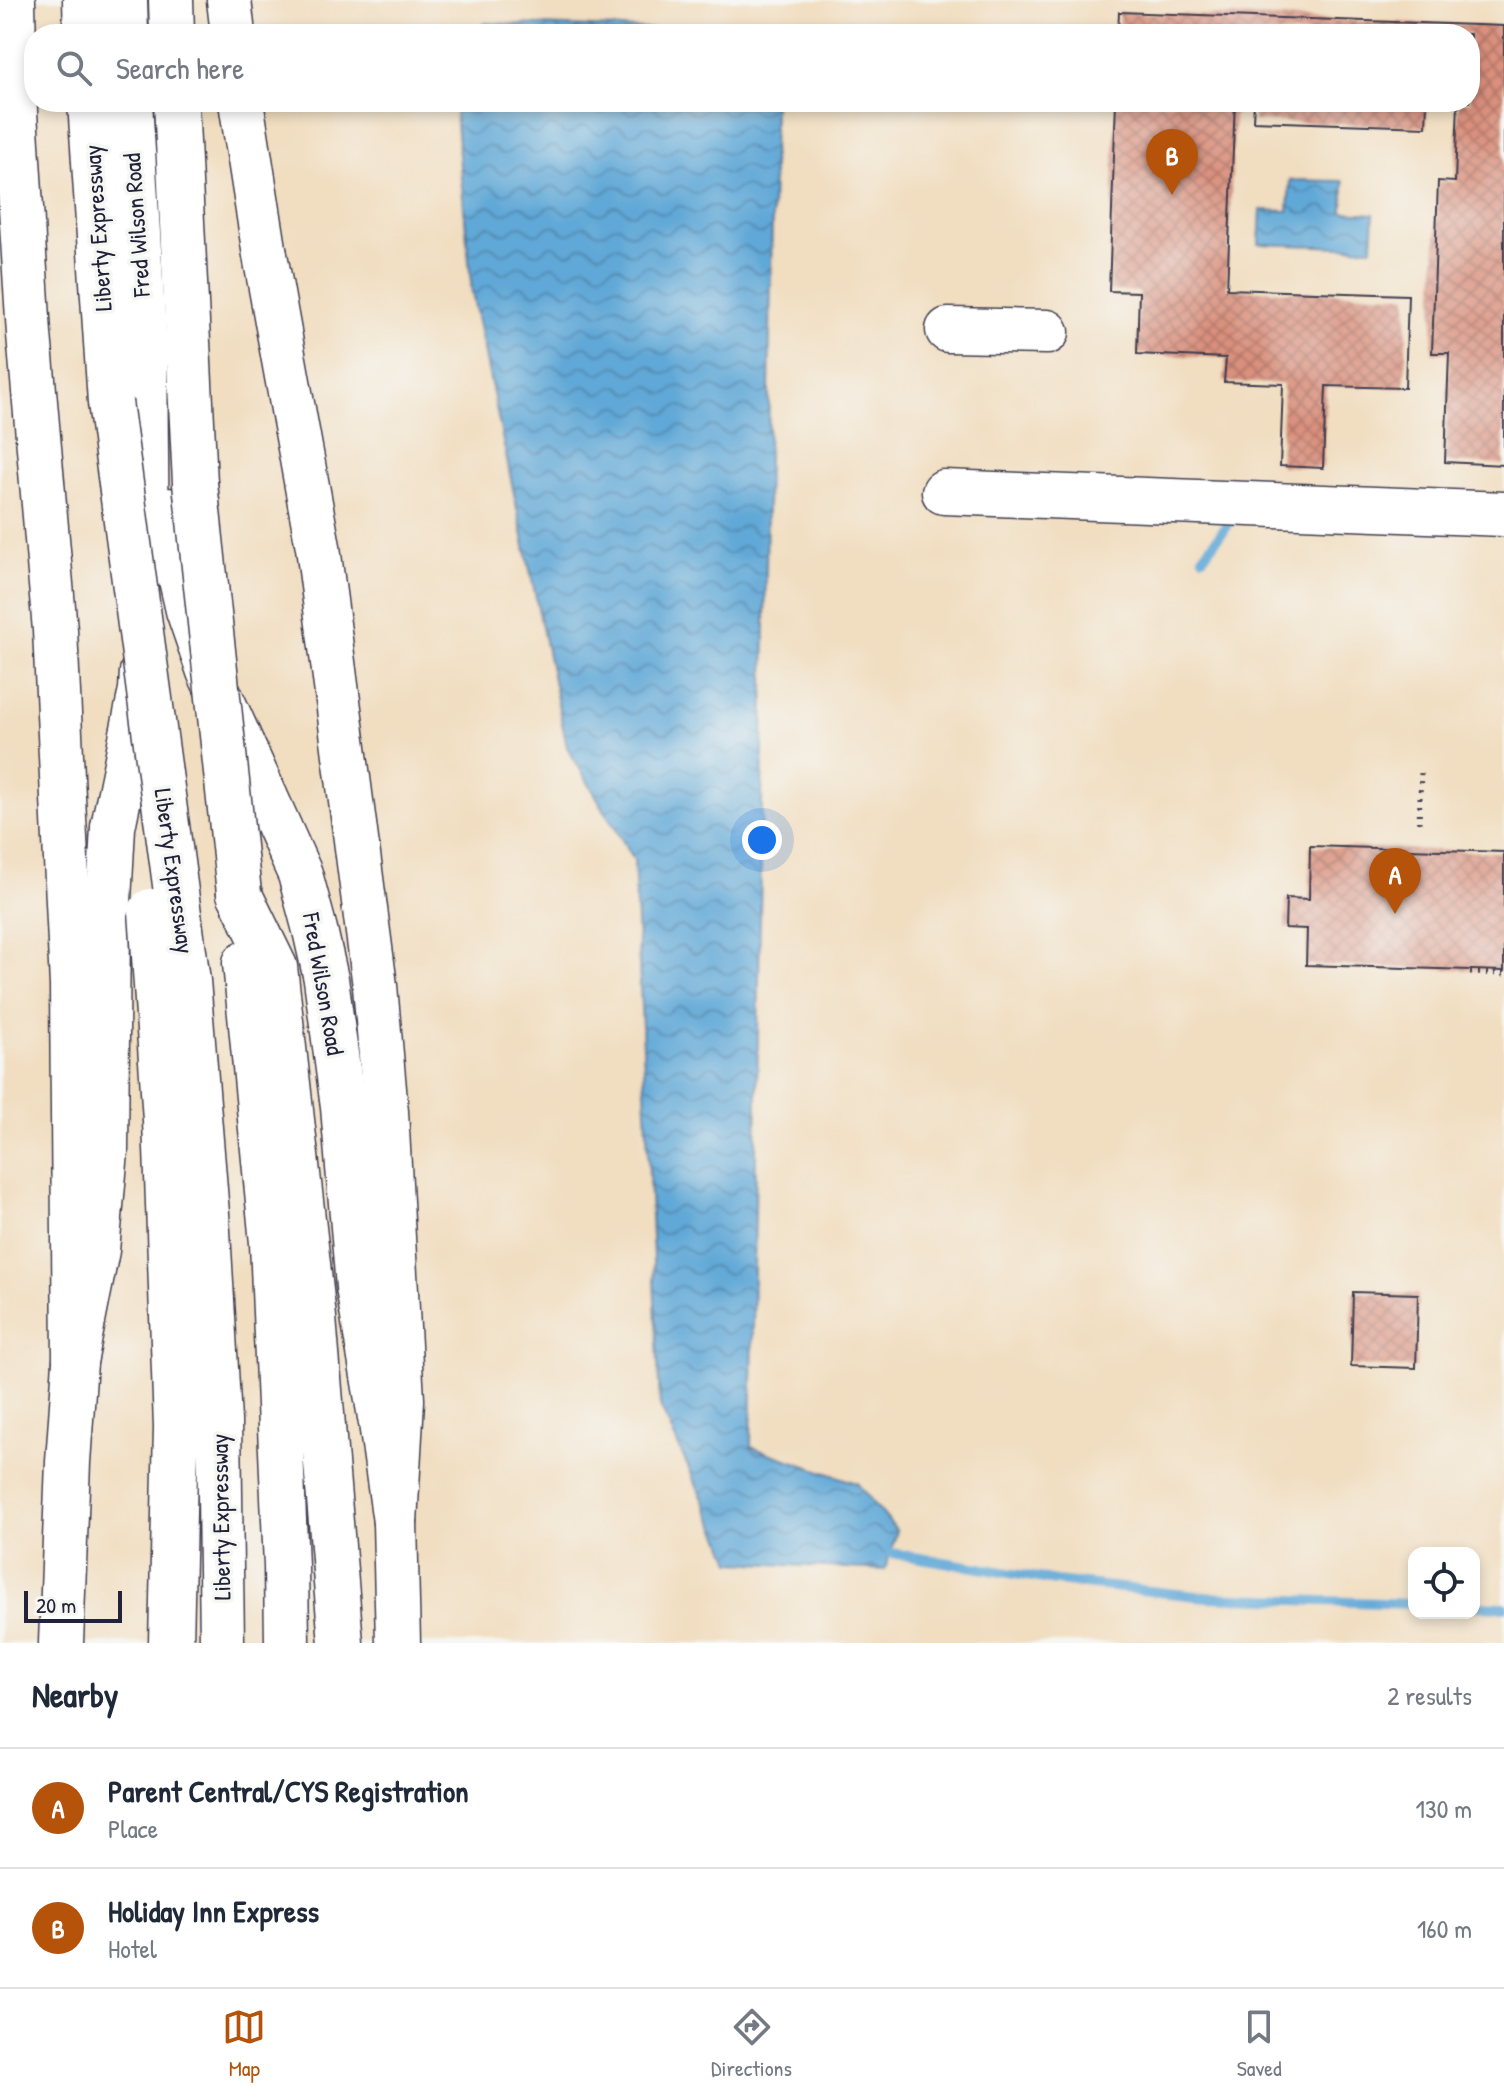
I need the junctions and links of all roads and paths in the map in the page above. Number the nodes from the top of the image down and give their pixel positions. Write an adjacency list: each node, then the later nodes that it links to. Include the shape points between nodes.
1 (13, 0): 25 (main road, via 15,113 55,630 72,985)
2 (85, 0): 6 (main road)
3 (125, 0): 7 (main road)
4 (171, 0): 8 (main road)
5 (229, 0): 9 (main road)
6 (86, 24)
7 (126, 24)
8 (172, 24)
9 (232, 24)
10 (91, 112): 17 (main road, Liberty Expressway)
11 (131, 112): 16 (main road, Fred Wilson Road)
12 (176, 112): 22 (main road, bridge, via 195,483)
13 (243, 112): 26 (main road, via 318,547 366,911 386,1112 402,1400)
14 (948, 330): 15 (main road)
15 (1047, 332)
16 (145, 349): 25 (main road, Fred Wilson Road, via 147,625 141,690 113,827 106,1151 97,1250); 26 (main road, Fred Wilson Road, via 188,610 209,671 300,874 326,979 358,1287)
17 (110, 402): 28 (main road, bridge, via 165,1120 176,1427); 29 (main road, Liberty Expressway, bridge, via 188,981 219,1421)
18 (944, 492): 19 (main road)
19 (1504, 514)
20 (1421, 773): 21 (path)
21 (1419, 823)
22 (239, 893): 30 (main road, via 272,1243); 31 (main road, via 275,967 313,1303)
23 (1470, 973): 24 (path)
24 (1504, 974)
25 (75, 1362): 27 (main road, Fred Wilson Road)
26 (395, 1522): 32 (main road, Fred Wilson Road)
27 (61, 1643)
28 (171, 1643)
29 (222, 1643)
30 (287, 1643)
31 (341, 1643)
32 (398, 1643)

